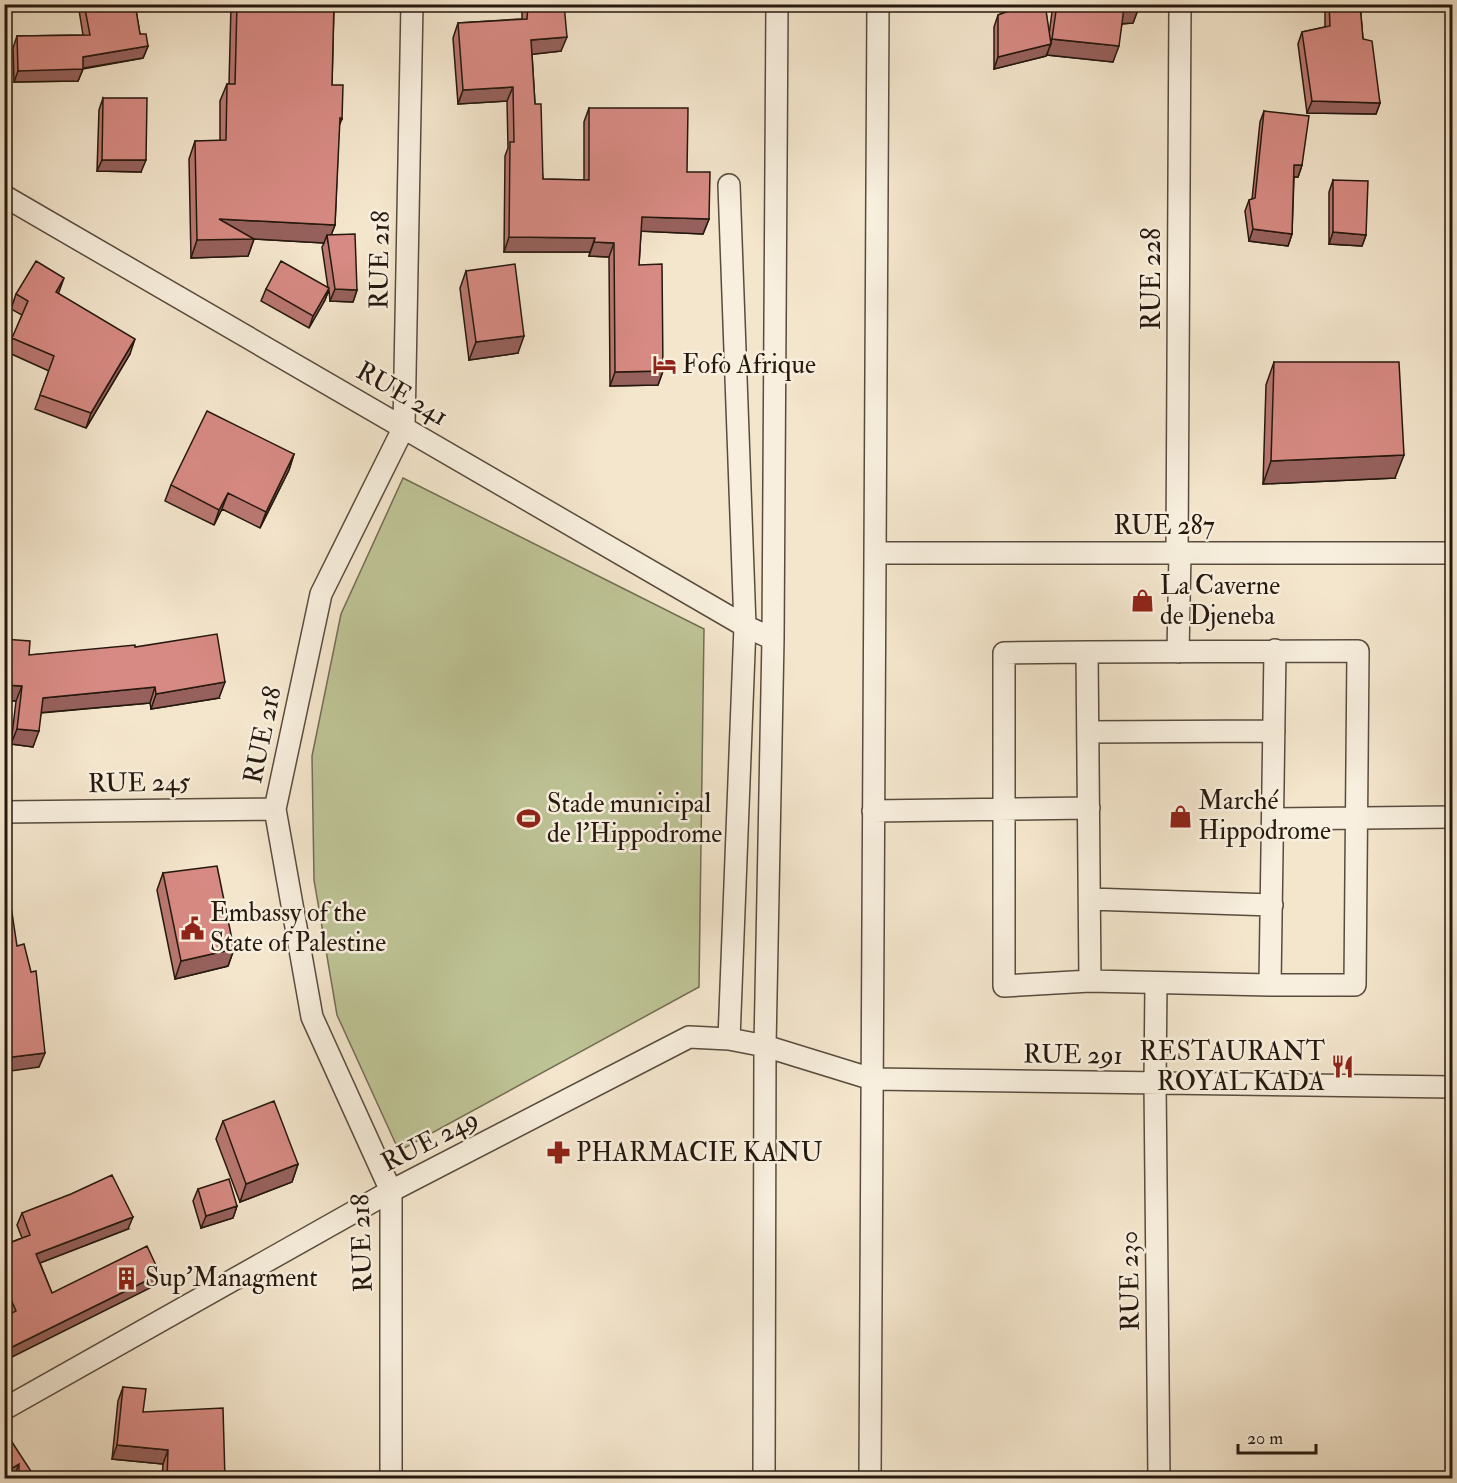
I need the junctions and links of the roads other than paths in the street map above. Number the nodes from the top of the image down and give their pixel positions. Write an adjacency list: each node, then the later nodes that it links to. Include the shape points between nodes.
1 (412, 4): 7 (street, RUE 218)
2 (777, 4): 12 (street)
3 (878, 4): 8 (street)
4 (1180, 4): 9 (street, RUE 228)
5 (729, 184): 11 (street)
6 (4, 196): 7 (street, RUE 241)
7 (404, 427): 11 (street, RUE 241); 19 (street, RUE 218, via 321,594)
8 (875, 553): 9 (street, RUE 287); 21 (street)
9 (1179, 553): 10 (street, RUE 287); 15 (street, RUE 228)
10 (1452, 553)
11 (745, 626): 12 (street, RUE 241); 31 (street)
12 (773, 639): 32 (street)
13 (1275, 651): 15 (street); 16 (street); 23 (street, via 1358,651)
14 (1087, 652): 15 (street); 17 (street); 20 (street, via 1004,653)
15 (1178, 652)
16 (1274, 731): 17 (street); 25 (street)
17 (1088, 732): 18 (street)
18 (1089, 808): 20 (street); 26 (street)
19 (275, 809): 22 (street, RUE 245); 36 (street, RUE 218, via 312,1017)
20 (1004, 809): 21 (street); 28 (street, via 1004,986)
21 (873, 811): 33 (street)
22 (4, 812)
23 (1357, 817): 24 (street); 25 (street); 30 (street, via 1354,985)
24 (1452, 817)
25 (1273, 819): 27 (street)
26 (1090, 899): 27 (street); 28 (street)
27 (1272, 905): 30 (street)
28 (1090, 981): 29 (street)
29 (1156, 982): 30 (street); 34 (street, RUE 230)
30 (1270, 985)
31 (729, 1039): 32 (street, RUE 249); 36 (street, RUE 249, via 689,1037)
32 (765, 1046): 33 (street, RUE 249); 39 (street)
33 (872, 1079): 34 (street, RUE 291); 40 (street)
34 (1155, 1083): 35 (street, RUE 291); 41 (street, RUE 230)
35 (1452, 1088)
36 (391, 1191): 37 (street, RUE 249); 38 (street, RUE 218)
37 (4, 1409)
38 (391, 1479)
39 (764, 1479)
40 (870, 1479)
41 (1159, 1479)

